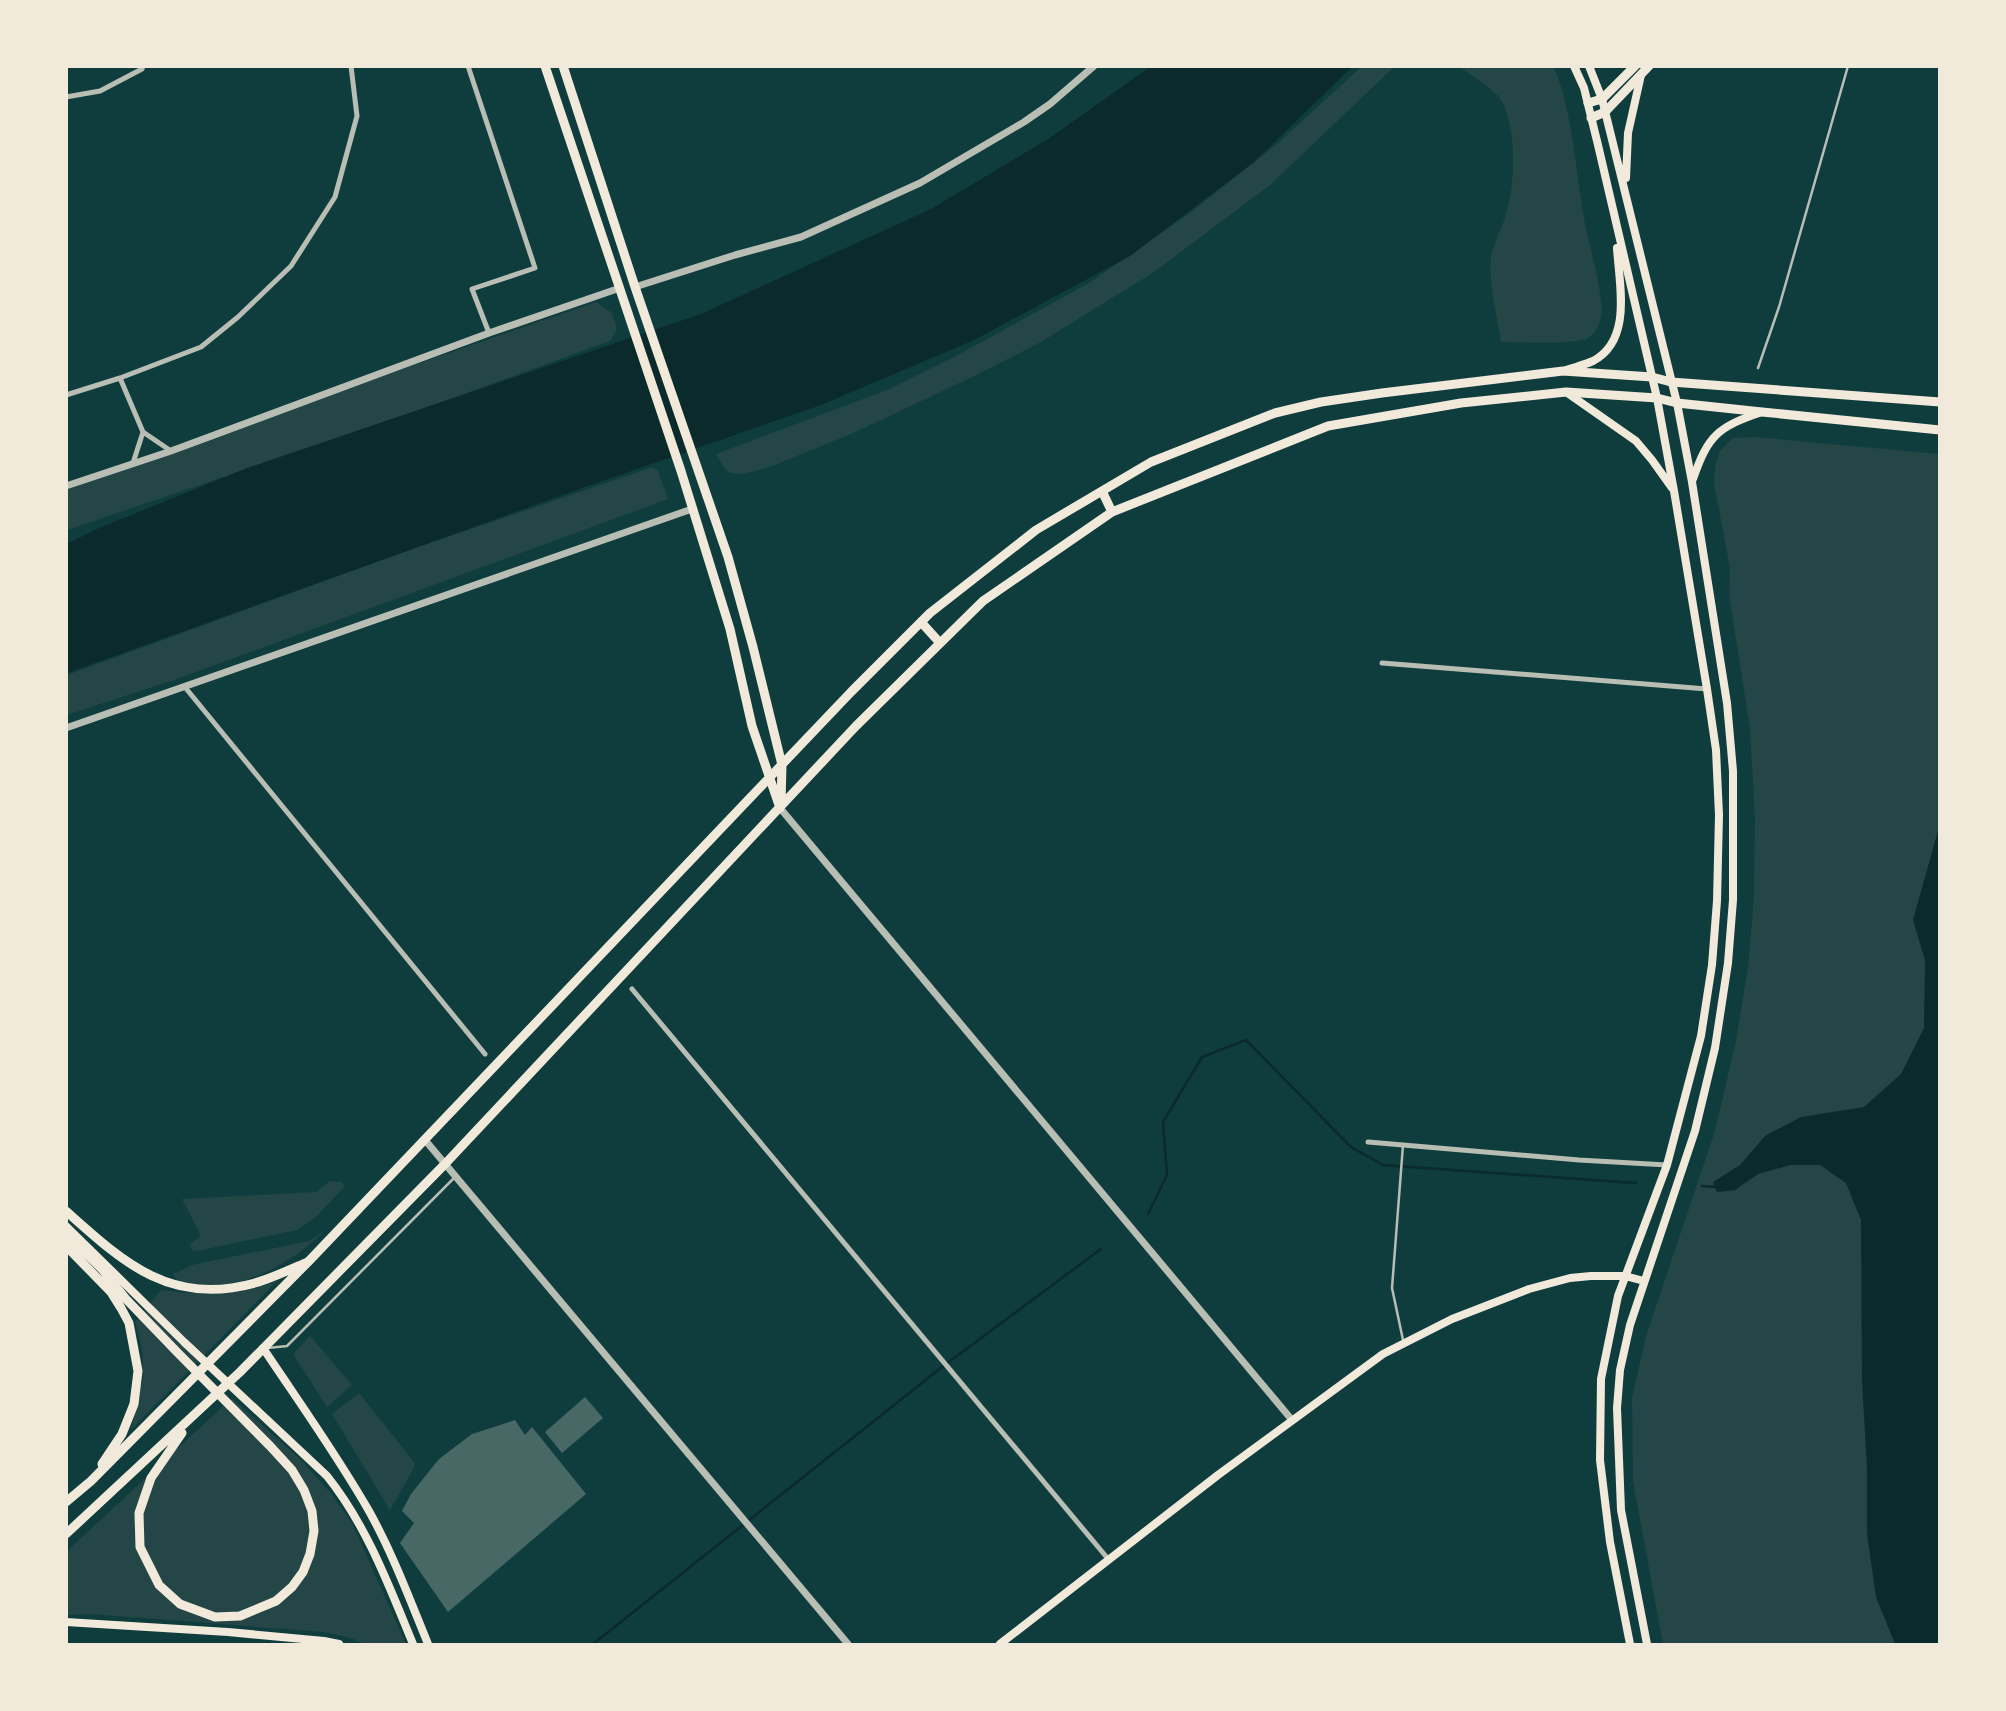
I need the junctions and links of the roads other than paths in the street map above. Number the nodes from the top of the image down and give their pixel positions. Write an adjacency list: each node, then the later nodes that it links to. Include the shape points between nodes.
1 (143, 66): 13 (street, via 100,91)
2 (351, 66): 26 (street, via 357,116 335,197 291,266 201,347)
3 (468, 66): 22 (street, via 535,268 472,289)
4 (545, 66): 20 (main road)
5 (563, 66): 21 (main road)
6 (1094, 66): 21 (street, via 1041,110 920,183 801,237)
7 (1574, 66): 15 (main road)
8 (1590, 66): 14 (main road)
9 (1635, 66): 14 (main road)
10 (1649, 66): 12 (main road)
11 (1848, 66): 23 (lane)
12 (1641, 75): 16 (main road); 18 (main road, via 1628,133)
13 (66, 97)
14 (1602, 99): 15 (main road); 16 (main road)
15 (1588, 103): 17 (main road)
16 (1605, 111): 17 (main road); 18 (main road)
17 (1591, 118): 19 (main road)
18 (1625, 188): 27 (main road)
19 (1616, 224): 24 (main road, via 1620,326 1595,360); 25 (main road)
20 (620, 288): 22 (street); 42 (main road)
21 (635, 288): 50 (main road, via 728,557)
22 (489, 333): 36 (street)
23 (1758, 368)
24 (1563, 372): 25 (main road); 40 (main road, via 1382,393 1275,412 1152,462)
25 (1652, 377): 27 (main road); 30 (main road)
26 (120, 378): 29 (street); 35 (street)
27 (1671, 382): 31 (main road); 32 (main road)
28 (1566, 392): 30 (main road); 41 (main road, via 1636,441); 43 (main road, via 1461,403 1328,426)
29 (66, 395)
30 (1657, 398): 31 (main road); 41 (main road)
31 (1677, 402): 33 (main road); 38 (main road)
32 (1940, 402)
33 (1762, 412): 34 (main road); 38 (main road, via 1711,439)
34 (1940, 430)
35 (142, 432): 36 (street); 37 (street)
36 (171, 451): 37 (street)
37 (133, 463): 39 (street)
38 (1692, 482): 67 (main road, via 1727,703 1733,771 1733,900 1715,1048 1695,1132)
39 (66, 486)
40 (1102, 491): 43 (main road); 44 (main road, via 1036,530)
41 (1674, 491): 48 (main road)
42 (692, 509): 47 (street); 51 (main road)
43 (1112, 512): 45 (main road, via 983,601)
44 (920, 622): 45 (main road); 50 (main road)
45 (940, 643): 52 (main road)
46 (1382, 663): 48 (street)
47 (184, 686): 49 (street); 54 (street)
48 (1707, 689): 59 (main road, via 1719,815 1712,965 1701,1036)
49 (66, 728)
50 (782, 765): 51 (main road); 52 (main road)
51 (769, 777): 52 (main road); 55 (main road)
52 (780, 808): 58 (main road); 72 (street)
53 (632, 989): 76 (street)
54 (485, 1054)
55 (425, 1140): 58 (street); 65 (main road)
56 (1368, 1142): 57 (street)
57 (1403, 1145): 59 (street); 69 (lane, via 1392,1288)
58 (445, 1164): 60 (street); 70 (main road)
59 (1667, 1165): 66 (main road)
60 (456, 1176): 70 (lane, via 287,1346); 81 (street)
61 (66, 1211): 65 (main road, via 108,1249 153,1277 186,1289 220,1290 257,1282)
62 (66, 1226): 68 (main road)
63 (66, 1234): 68 (main road)
64 (66, 1246): 73 (main road, via 121,1308 129,1323 138,1371 134,1404 122,1434)
65 (309, 1261): 73 (main road)
66 (1625, 1276): 67 (main road); 69 (main road, via 1570,1278 1530,1289); 83 (main road, via 1601,1379 1600,1460)
67 (1644, 1281): 84 (main road, via 1620,1370 1617,1420 1620,1510)
68 (130, 1295): 71 (main road, via 292,1470 312,1511 314,1531 303,1572 276,1601 240,1616 215,1617 180,1604 159,1585 140,1547 139,1513 151,1478); 79 (main road, via 327,1476 363,1528)
69 (1403, 1343): 72 (main road)
70 (263, 1348): 71 (main road); 80 (main road, via 370,1513)
71 (191, 1420): 75 (main road)
72 (1292, 1420): 76 (main road)
73 (91, 1481): 74 (main road)
74 (66, 1502)
75 (66, 1534)
76 (1110, 1560): 82 (main road)
77 (66, 1622): 78 (main road)
78 (339, 1644)
79 (413, 1644)
80 (428, 1644)
81 (848, 1644)
82 (1000, 1644)
83 (1630, 1644)
84 (1647, 1644)

